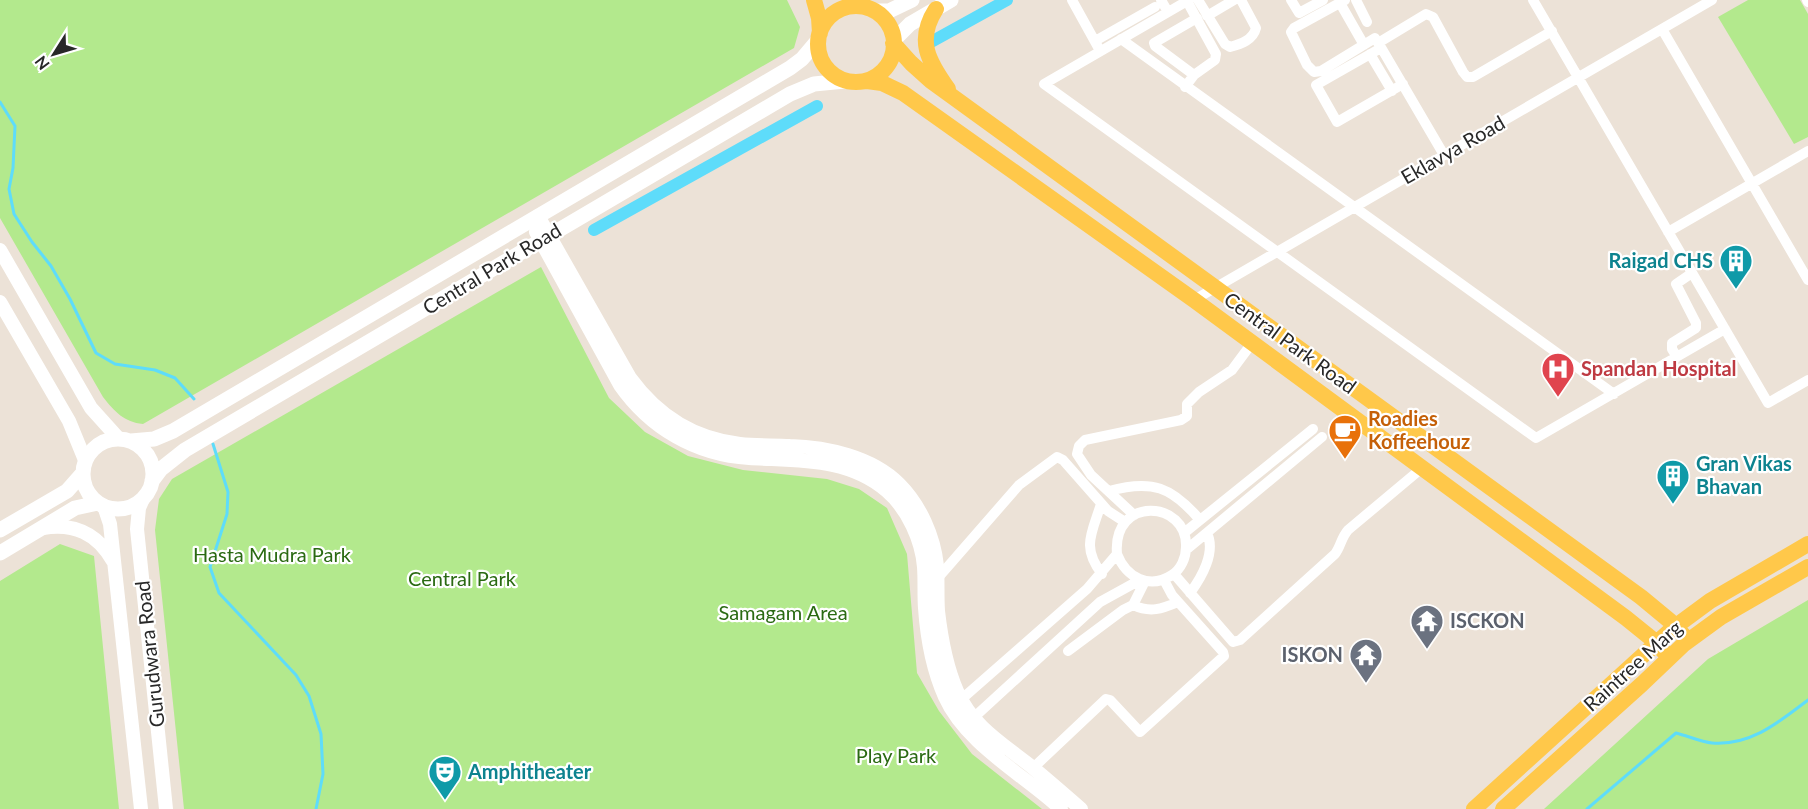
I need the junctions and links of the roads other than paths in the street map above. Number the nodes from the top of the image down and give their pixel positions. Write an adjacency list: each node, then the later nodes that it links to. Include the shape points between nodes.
1 (814, 0): 20 (main road)
2 (912, 0): 15 (main road, via 889,11)
3 (951, 0): 16 (main road)
4 (1072, 0): 23 (street)
5 (1191, 0): 14 (street); 17 (street)
6 (1234, 0): 17 (street)
7 (1241, 0): 17 (street, via 1256,28 1244,43 1225,45)
8 (1291, 0): 9 (street, via 1299,13)
9 (1323, 0)
10 (1356, 0): 21 (street)
11 (1533, 0): 19 (street)
12 (1342, 1): 25 (street); 25 (street, via 1291,32 1307,65 1314,72 1322,71)
13 (1707, 1): 18 (street, Eklavya Road)
14 (1160, 5): 22 (street); 23 (street)
15 (865, 6): 20 (main road, via 838,11 826,20); 24 (main road, via 885,21)
16 (936, 9): 24 (main road, via 910,24); 34 (main road, via 927,24 925,42 935,68)
17 (1202, 17): 27 (street, via 1216,54 1215,60); 27 (street, via 1154,43)
18 (1662, 29): 28 (street, Eklavya Road); 37 (street)
19 (1552, 31): 21 (street, via 1473,77 1467,77 1432,17 1426,14); 28 (street)
20 (819, 37): 29 (main road, via 819,55 826,68); 39 (main road, Central Park Road, via 790,68)
21 (1375, 37): 25 (street); 31 (street)
22 (1121, 39): 26 (street); 32 (street)
23 (1095, 41): 26 (street)
24 (893, 42): 30 (main road, via 892,56 885,69); 34 (main road, Central Park Road, via 921,72)
25 (1367, 50): 33 (street); 33 (street, via 1316,85 1337,122)
26 (1100, 51): 43 (street, via 1044,84)
27 (1194, 75): 32 (street)
28 (1578, 77): 36 (street, Eklavya Road); 40 (street)
29 (845, 81): 30 (main road); 41 (main road, Central Park Road, via 814,84 790,94)
30 (867, 81): 47 (main road, Central Park Road, via 903,93)
31 (1403, 84): 33 (street); 36 (street)
32 (1185, 87): 38 (street)
33 (1392, 91)
34 (956, 99): 46 (main road, Central Park Road)
35 (1808, 151): 37 (street)
36 (1444, 155): 38 (street, Eklavya Road)
37 (1752, 183): 40 (street); 45 (street)
38 (1354, 207): 43 (street, Eklavya Road); 53 (street)
39 (534, 218): 41 (street); 56 (main road, Central Park Road, via 173,430 154,439)
40 (1668, 232): 44 (street)
41 (545, 238): 59 (main road, Central Park Road, via 185,450); 78 (street, via 630,378 657,409 714,439 828,450 881,471 909,496 924,521 934,547); 89 (street, via 620,385 637,408 663,429 686,443 723,454 802,459 838,466 870,479 889,493 906,515 921,550 929,640 940,682)
42 (0, 250): 56 (street, via 91,408)
43 (1276, 252): 46 (street, Eklavya Road); 53 (street, via 1536,438)
44 (1692, 273): 49 (street); 51 (street, via 1676,284 1696,323 1696,328 1672,343)
45 (1808, 280)
46 (1215, 288): 47 (street, Eklavya Road); 84 (main road, Central Park Road, via 1641,597)
47 (1194, 300): 50 (main road, Central Park Road)
48 (0, 302): 57 (street, via 69,421)
49 (1725, 329): 51 (street); 52 (street, via 1768,403)
50 (1252, 343): 58 (main road, Central Park Road); 60 (street, via 1233,370 1187,404 1187,416 1181,420 1085,440 1079,446 1077,454 1091,475)
51 (1677, 357): 53 (street)
52 (1808, 380)
53 (1614, 394)
54 (1313, 429): 65 (street)
55 (1322, 436): 69 (street)
56 (124, 440): 57 (main road, via 98,444); 59 (main road, via 142,449 150,460)
57 (83, 467): 63 (main road, via 88,493); 67 (main road, via 67,491)
58 (1422, 468): 81 (street, via 1348,530 1335,554 1240,640 1233,642); 86 (main road, Central Park Road)
59 (152, 481): 61 (main road)
60 (1109, 491): 64 (street); 65 (street, via 1154,485 1179,498)
61 (143, 499): 63 (main road, via 125,508); 93 (street, Gurudwara Road, via 137,529)
62 (1101, 504): 64 (street); 76 (street, via 1089,550); 78 (street, via 1058,457 1019,485)
63 (101, 505): 66 (main road, via 75,508); 74 (street, Gurudwara Road, via 110,524)
64 (1129, 518): 68 (street, via 1156,511 1177,521); 73 (street, via 1119,531)
65 (1200, 520): 68 (street)
66 (43, 528): 72 (main road); 74 (street, via 65,526 84,531 101,543)
67 (0, 530)
68 (1184, 533): 71 (street)
69 (1207, 533): 71 (street); 81 (street, via 1211,541 1205,568)
70 (1808, 544): 84 (main road, Raintree Marg)
71 (1186, 550): 77 (street, via 1182,565)
72 (0, 553)
73 (1116, 554): 76 (street); 79 (street, via 1129,574)
74 (114, 563): 92 (street, Gurudwara Road)
75 (1808, 567): 85 (main road, Raintree Marg)
76 (1102, 574): 89 (street)
77 (1174, 574): 80 (street); 81 (street)
78 (937, 579): 89 (street, via 938,608)
79 (1142, 580): 80 (street); 83 (street); 90 (street, via 1100,602)
80 (1164, 580): 82 (street)
81 (1190, 593)
82 (1178, 602): 83 (street, via 1160,610); 91 (street, via 1224,656 1140,732 1106,699)
83 (1133, 605): 87 (street)
84 (1675, 626): 85 (main road, Central Park Road); 86 (main road, Raintree Marg)
85 (1688, 640): 88 (main road, Raintree Marg)
86 (1656, 643): 88 (main road, Central Park Road); 96 (main road, Raintree Marg)
87 (1068, 651)
88 (1669, 657): 97 (main road, Raintree Marg)
89 (956, 704): 90 (street)
90 (969, 723): 91 (street); 94 (street, via 984,747)
91 (1033, 768): 95 (street)
92 (141, 809)
93 (166, 809)
94 (1061, 809)
95 (1081, 809)
96 (1474, 809)
97 (1503, 809)

